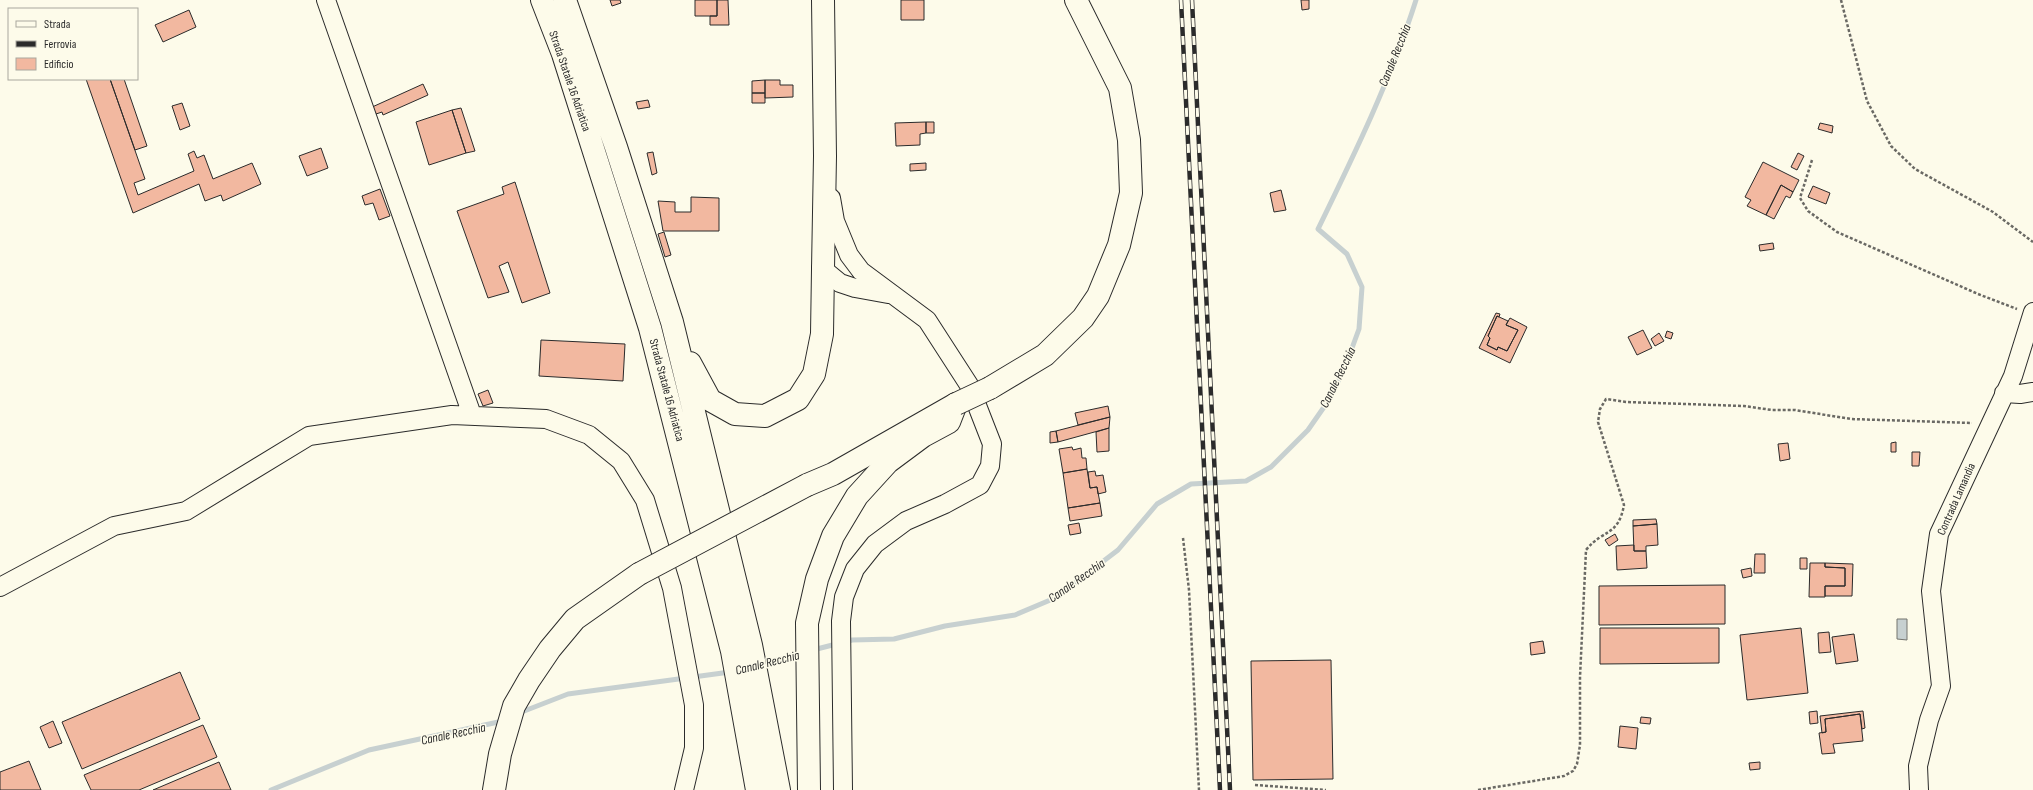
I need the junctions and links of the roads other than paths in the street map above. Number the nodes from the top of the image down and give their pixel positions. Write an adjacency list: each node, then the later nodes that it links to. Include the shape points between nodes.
1 (326, 0): 15 (street)
2 (542, 0): 17 (main road, Strada Statale 16 Adriatica, via 562,54 650,328)
3 (564, 0): 11 (main road, Strada Statale 16 Adriatica, via 616,147)
4 (823, 0): 6 (main road)
5 (1076, 0): 14 (main road, bridge, via 1120,88 1129,140 1131,193 1119,245 1098,296 1083,318 1045,355 990,388)
6 (825, 156): 7 (main road); 8 (street, via 835,221 849,255)
7 (823, 269): 8 (street, via 840,265); 9 (street, via 840,283); 11 (main road, via 822,334 814,374 798,399 766,416 735,414 710,400 698,380)
8 (861, 271): 9 (street)
9 (890, 294): 24 (street, via 927,320 969,385 992,444 990,466 980,485 906,521 875,544 855,569 844,597 840,621)
10 (2028, 311): 13 (street, Contrada Lamandia, via 2013,376)
11 (672, 322): 17 (main road, Strada Statale 16 Adriatica)
12 (2033, 392): 13 (street)
13 (2004, 393): 25 (street, Contrada Lamandia, via 1939,534 1931,591 1940,686 1918,766)
14 (956, 404): 19 (main road, bridge, via 833,474 639,574 575,619 550,649 514,706 500,754); 23 (main road, via 949,422 923,436 888,462 857,496 833,536 817,579 808,623)
15 (472, 415): 16 (street, via 452,415 309,436 186,510 114,526); 20 (street, via 546,419 589,435 621,461 645,500 672,588 694,705 694,748)
16 (0, 587)
17 (741, 648): 18 (main road, Strada Statale 16 Adriatica)
18 (749, 686): 21 (main road, Strada Statale 16 Adriatica); 22 (main road, Strada Statale 16 Adriatica)
19 (494, 790)
20 (684, 790)
21 (757, 790)
22 (779, 790)
23 (809, 790)
24 (843, 790)
25 (1919, 790)

